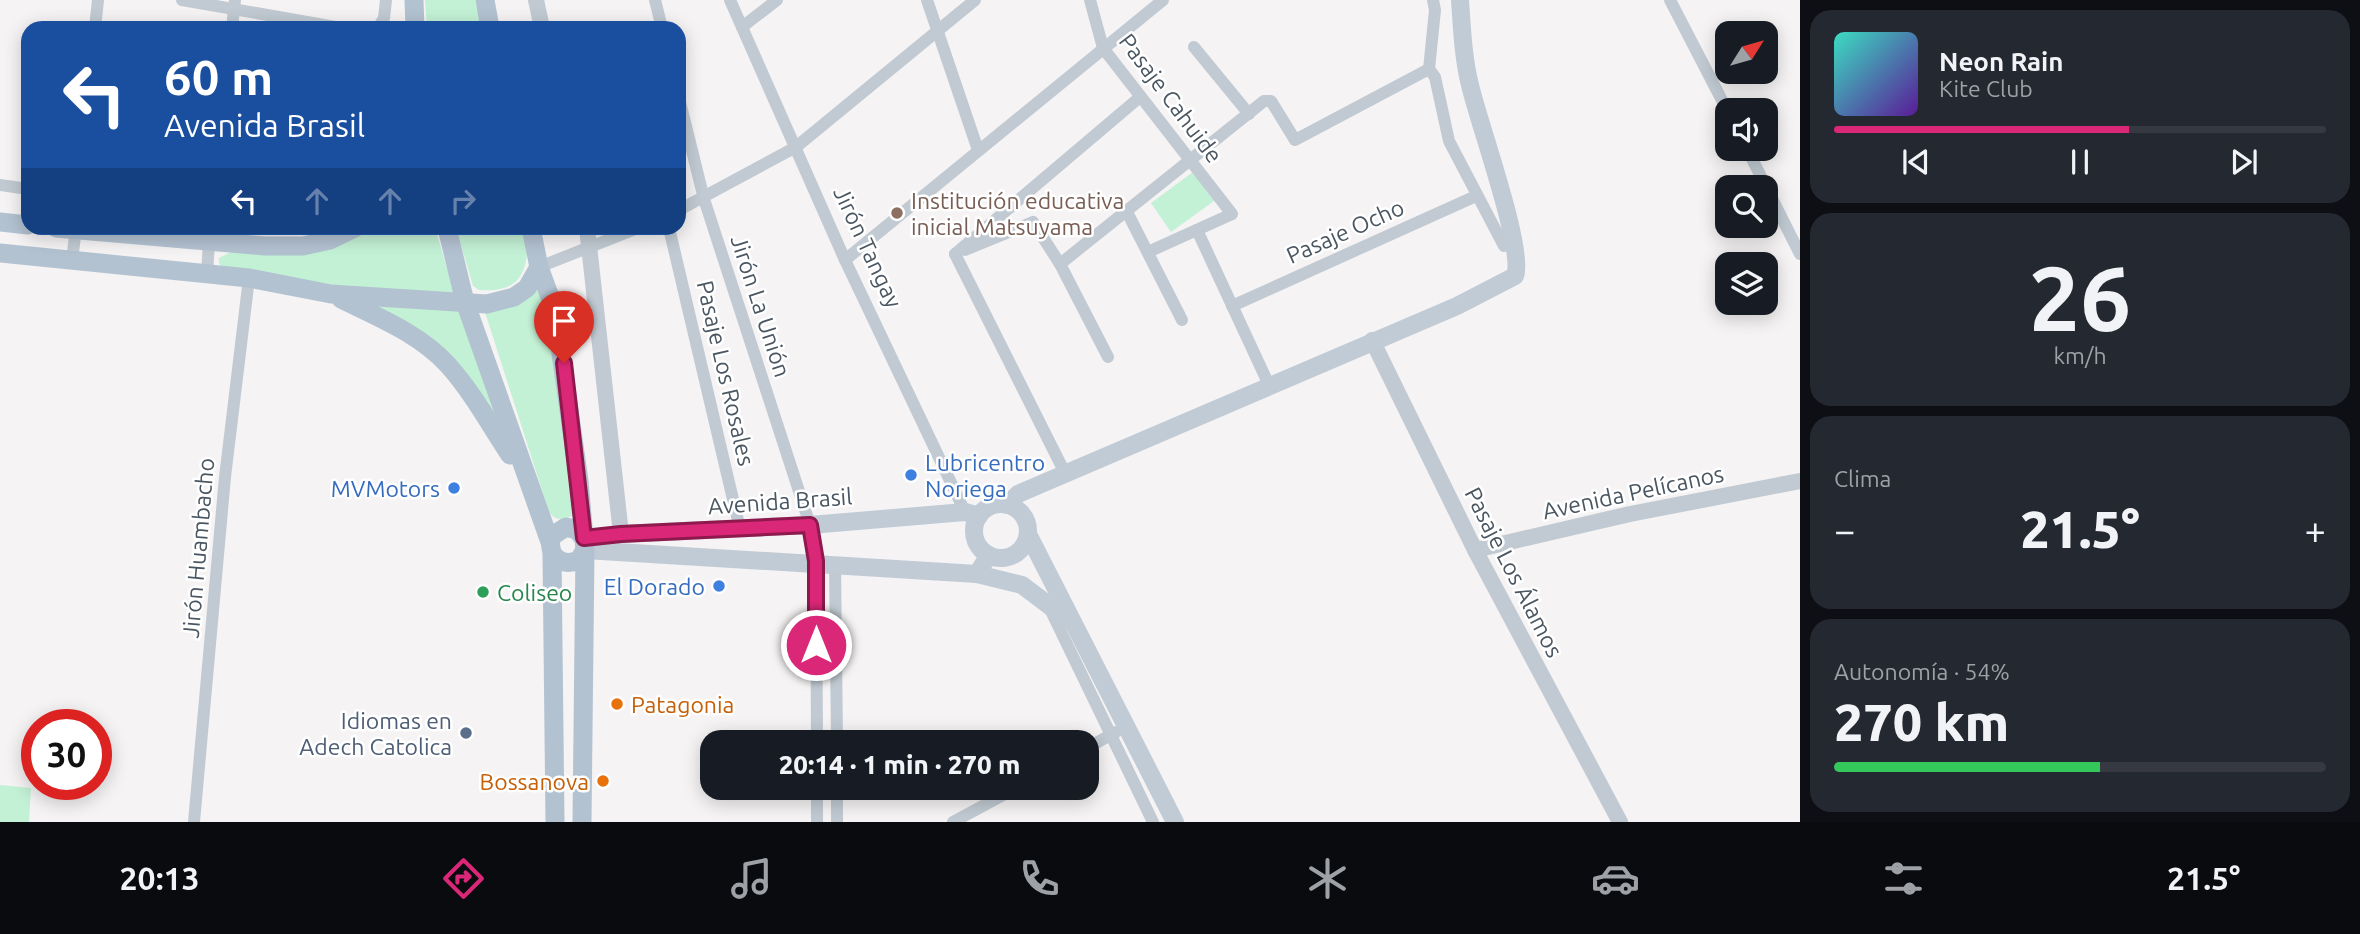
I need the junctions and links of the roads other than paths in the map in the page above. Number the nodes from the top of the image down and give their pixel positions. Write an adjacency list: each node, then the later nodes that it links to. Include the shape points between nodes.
1 (98, 0): 18 (street)
2 (182, 0): 17 (street)
3 (386, 0): 20 (street)
4 (414, 0): 21 (main road)
5 (485, 0): 22 (main road)
6 (536, 0): 23 (street)
7 (655, 0): 24 (street)
8 (730, 0): 25 (street, Jirón Tangay)
9 (777, 0): 25 (street)
10 (927, 0): 26 (street)
11 (975, 0): 26 (street)
12 (1090, 0): 28 (street, Pasaje Cahuide)
13 (1163, 0): 28 (street)
14 (1433, 0): 29 (street)
15 (1460, 0): 56 (main road, via 1469,84)
16 (1670, 0): 31 (street)
17 (234, 6): 19 (street)
18 (96, 21)
19 (307, 21)
20 (382, 21)
21 (415, 21)
22 (489, 21)
23 (540, 21)
24 (660, 21)
25 (742, 27): 34 (street, Jirón Tangay)
26 (938, 30): 34 (street); 35 (street)
27 (1195, 47): 32 (street)
28 (1103, 48): 30 (street, Pasaje Cahuide); 35 (street)
29 (1429, 69): 32 (street, via 1296,140 1271,101 1264,101); 40 (street, via 1435,77 1449,141)
30 (1140, 97): 36 (street, Pasaje Cahuide); 60 (street)
31 (1721, 98)
32 (1249, 114): 36 (street)
33 (686, 126): 41 (street, Jirón La Unión)
34 (796, 147): 41 (street); 63 (street, Jirón Tangay)
35 (978, 150): 63 (street)
36 (1193, 161): 43 (street); 46 (street, Pasaje Cahuide, via 1232,214)
37 (1753, 161): 61 (street)
38 (0, 184): 39 (street)
39 (21, 188)
40 (1476, 195): 56 (street, via 1504,246); 70 (street, Pasaje Ocho)
41 (704, 199): 42 (street); 80 (street, Jirón La Unión)
42 (686, 207)
43 (1127, 212): 58 (street); 64 (street)
44 (0, 222): 45 (main road)
45 (21, 224)
46 (1197, 230): 58 (street); 70 (street)
47 (75, 235): 62 (street)
48 (210, 235): 66 (street)
49 (215, 235): 50 (main road, via 265,246 303,246)
50 (340, 235)
51 (449, 235): 69 (main road)
52 (532, 235): 65 (main road)
53 (589, 235): 57 (street)
54 (620, 235): 57 (street)
55 (671, 235): 81 (street, Pasaje Los Rosales)
56 (1512, 239): 72 (main road, via 1515,276 1457,306)
57 (591, 246): 65 (street); 82 (street)
58 (1148, 252): 71 (street)
59 (0, 253): 62 (main road)
60 (955, 254): 64 (street, via 1032,222); 75 (street)
61 (1800, 254)
62 (72, 260): 66 (main road)
63 (845, 260): 79 (street, Jirón Tangay)
64 (1060, 264): 73 (street)
65 (539, 267): 69 (main road, via 527,288 514,298); 84 (main road, via 555,311 568,388)
66 (207, 273): 67 (main road)
67 (249, 278): 68 (main road); 101 (street, Jirón Huambacho, via 225,477)
68 (331, 294): 69 (main road); 77 (main road, via 412,335 446,363 474,396)
69 (465, 302): 77 (main road)
70 (1232, 306): 74 (street)
71 (1182, 320)
72 (1373, 340): 74 (main road); 86 (street, Pasaje Los Álamos)
73 (1108, 357)
74 (1269, 385): 75 (main road)
75 (1066, 475): 78 (main road, via 1018,494)
76 (1800, 481): 86 (street, Avenida Pelícanos)
77 (527, 482): 85 (main road)
78 (1007, 505): 79 (main road); 83 (main road, via 1023,516)
79 (972, 514): 80 (main road, Avenida Brasil); 87 (main road, via 976,541)
80 (810, 525): 81 (main road, Avenida Brasil); 88 (street, Jirón La Unión)
81 (740, 529): 82 (main road, Avenida Brasil)
82 (621, 534): 84 (main road, Avenida Brasil)
83 (1028, 534): 87 (main road, via 1020,552 1008,558); 93 (main road)
84 (585, 544): 85 (main road, via 579,560 567,564); 85 (main road, via 577,530 566,527 556,532); 88 (main road); 103 (main road)
85 (551, 548): 102 (main road)
86 (1475, 550): 109 (street, Pasaje Los Álamos)
87 (992, 557): 90 (main road); 91 (main road)
88 (816, 561): 89 (main road); 94 (street, Jirón La Unión)
89 (835, 563): 90 (main road); 95 (street)
90 (977, 574): 91 (main road)
91 (1022, 585): 92 (main road)
92 (1048, 606): 93 (main road); 96 (street)
93 (1076, 627): 96 (main road)
94 (817, 730)
95 (836, 730)
96 (1118, 732): 97 (street); 107 (street); 108 (main road)
97 (1099, 742)
98 (817, 800): 104 (street)
99 (837, 800): 105 (street)
100 (994, 800): 106 (street)
101 (194, 822)
102 (555, 822)
103 (582, 822)
104 (817, 822)
105 (837, 822)
106 (953, 822)
107 (1153, 822)
108 (1175, 822)
109 (1620, 822)

